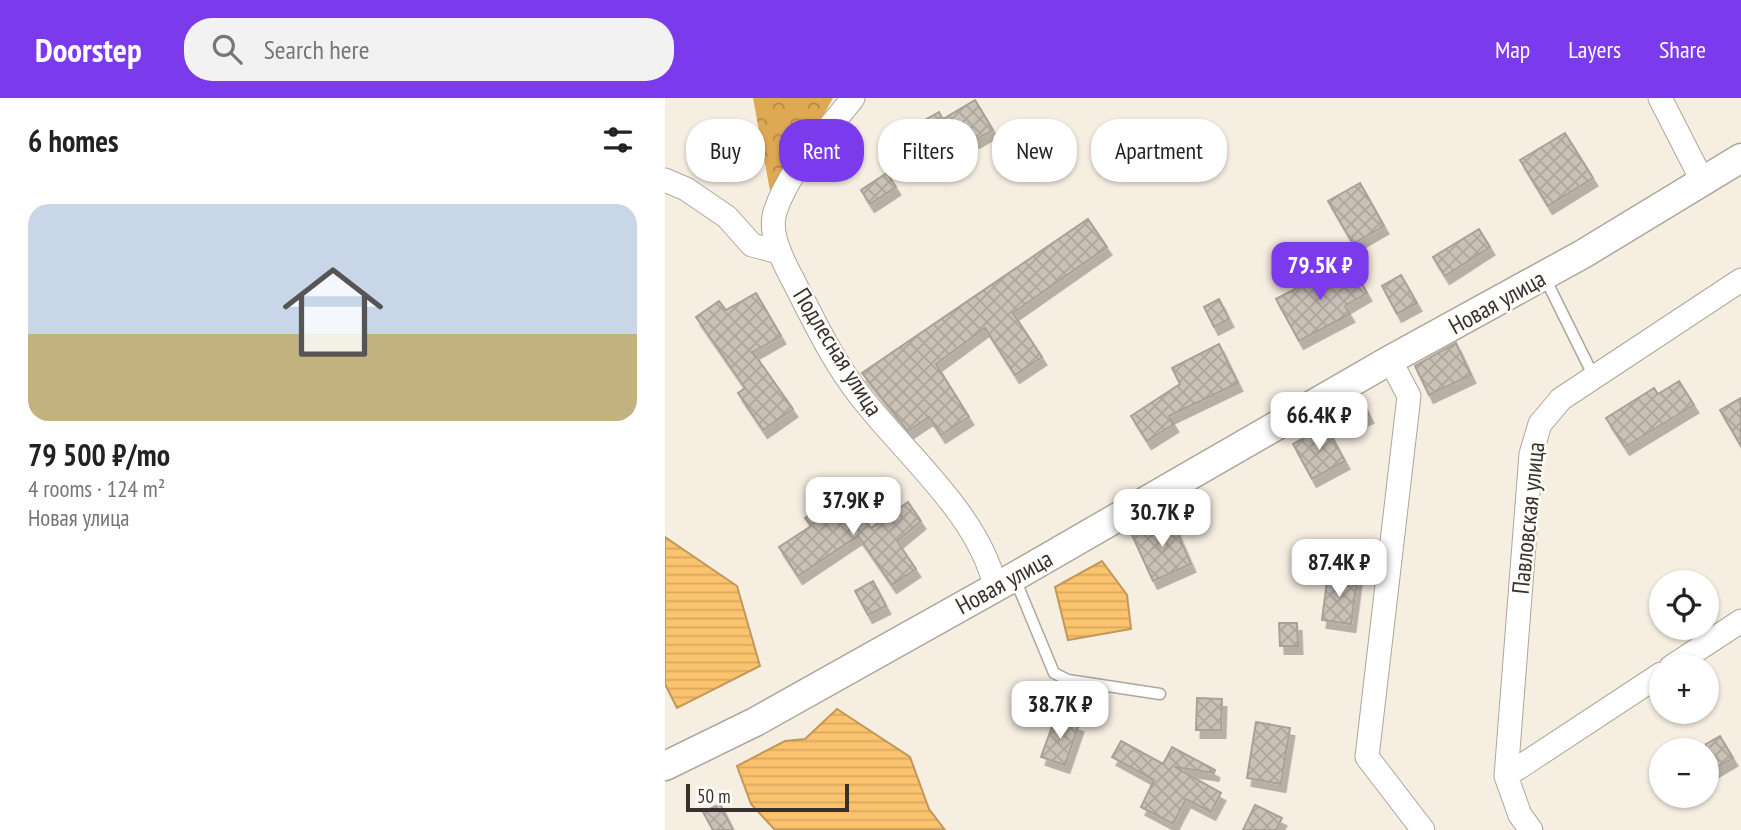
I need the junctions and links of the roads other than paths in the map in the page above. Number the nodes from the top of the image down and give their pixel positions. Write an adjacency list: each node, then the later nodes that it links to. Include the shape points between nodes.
1 (853, 98): 6 (street, Подлесная улица, via 795,172 774,214)
2 (1660, 98): 5 (street)
3 (1741, 158): 5 (street, Новая улица)
4 (665, 180): 6 (street, via 727,217 752,245)
5 (1702, 180): 7 (street, Новая улица)
6 (779, 252): 11 (street, Подлесная улица, via 816,326 859,395 959,514)
7 (1544, 276): 9 (street, Новая улица); 10 (lane)
8 (1741, 280): 10 (street, Павловская улица)
9 (1390, 360): 11 (street, Новая улица); 18 (street, via 1409,396 1367,757)
10 (1594, 377): 17 (street, Павловская улица, via 1561,399 1540,424 1531,454)
11 (1005, 582): 15 (lane, via 1054,673 1068,680); 16 (street, Новая улица, via 755,722)
12 (1741, 621): 13 (street)
13 (1691, 654)
14 (1649, 682): 17 (street)
15 (1160, 694)
16 (665, 766)
17 (1506, 776): 19 (street, via 1520,815)
18 (1423, 830)
19 (1531, 830)

